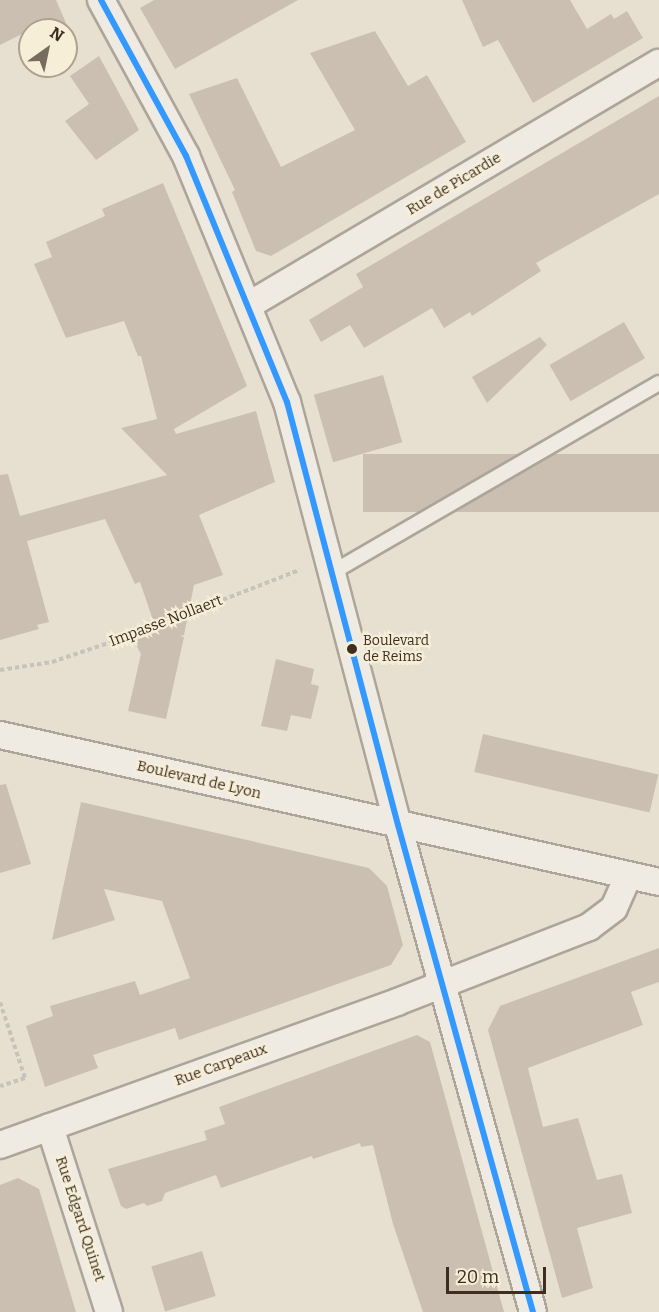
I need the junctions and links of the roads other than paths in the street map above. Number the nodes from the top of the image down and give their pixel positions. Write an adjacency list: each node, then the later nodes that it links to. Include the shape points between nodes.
1 (101, 0): 3 (street, via 186,156)
2 (659, 63): 3 (street, Rue de Picardie)
3 (249, 305): 5 (street, via 287,402)
4 (659, 383): 5 (lane)
5 (331, 566): 7 (street)
6 (0, 735): 7 (street, Boulevard de Lyon)
7 (398, 825): 8 (street); 10 (street)
8 (628, 876): 9 (street); 10 (street, via 614,908 598,923)
9 (659, 882)
10 (443, 986): 11 (street, Rue Carpeaux); 14 (street)
11 (50, 1127): 12 (street, Rue Carpeaux); 13 (street, Rue Edgard Quinet)
12 (0, 1145)
13 (109, 1312)
14 (533, 1312)

